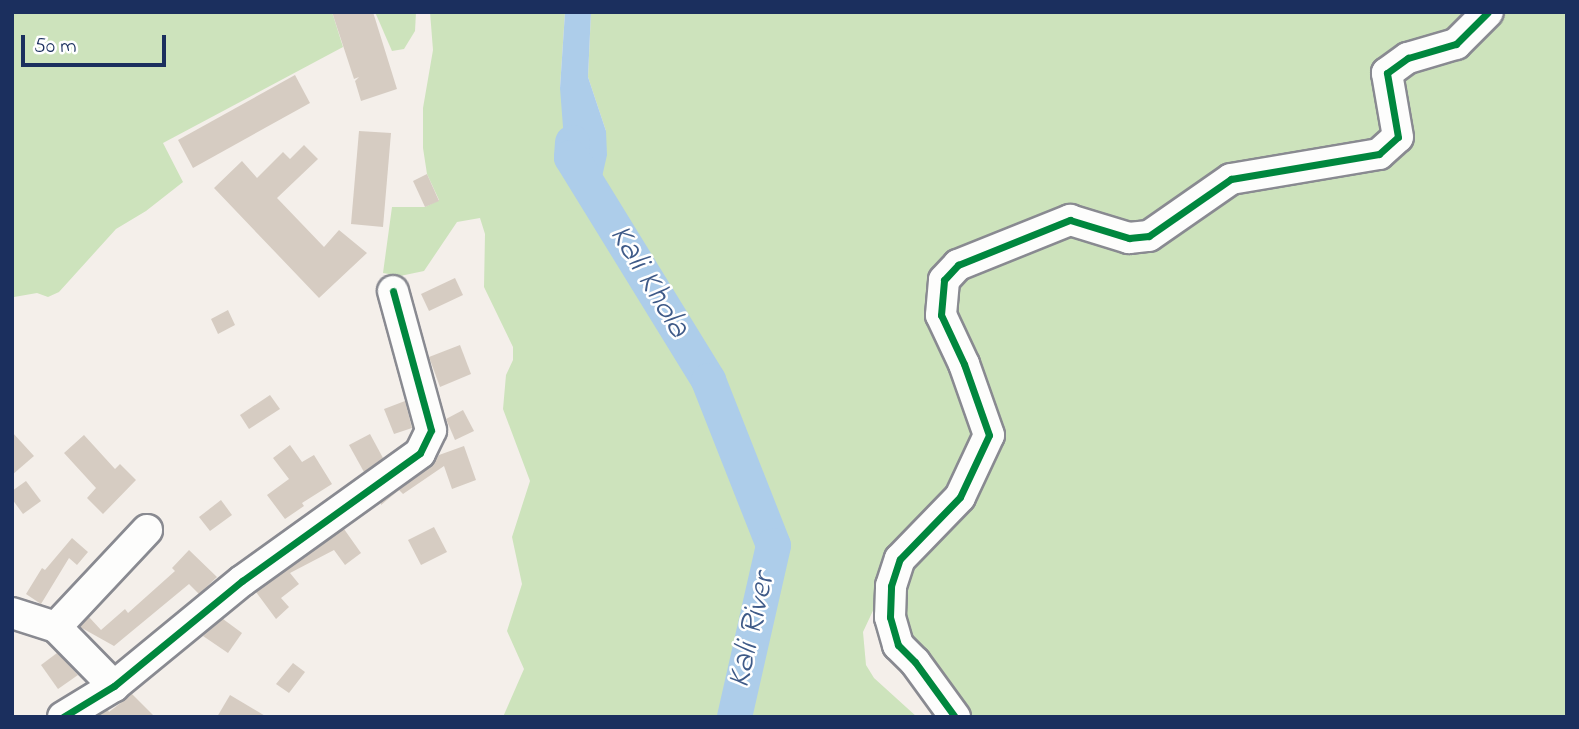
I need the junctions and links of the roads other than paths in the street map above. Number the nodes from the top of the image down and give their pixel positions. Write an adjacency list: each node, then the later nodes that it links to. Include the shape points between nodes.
1 (1488, 12): 8 (street, via 1456,44 1408,58 1387,74 1398,137 1379,154 1231,178 1149,236 1129,238 1070,220 958,265 944,280 941,315 989,435 960,497 900,559 891,586 890,617 898,645)
2 (393, 291): 6 (street, via 431,430 427,444 409,462 242,581)
3 (147, 530): 5 (street)
4 (12, 613): 5 (street)
5 (56, 628): 6 (street)
6 (114, 685): 7 (street)
7 (63, 717)
8 (955, 717)

